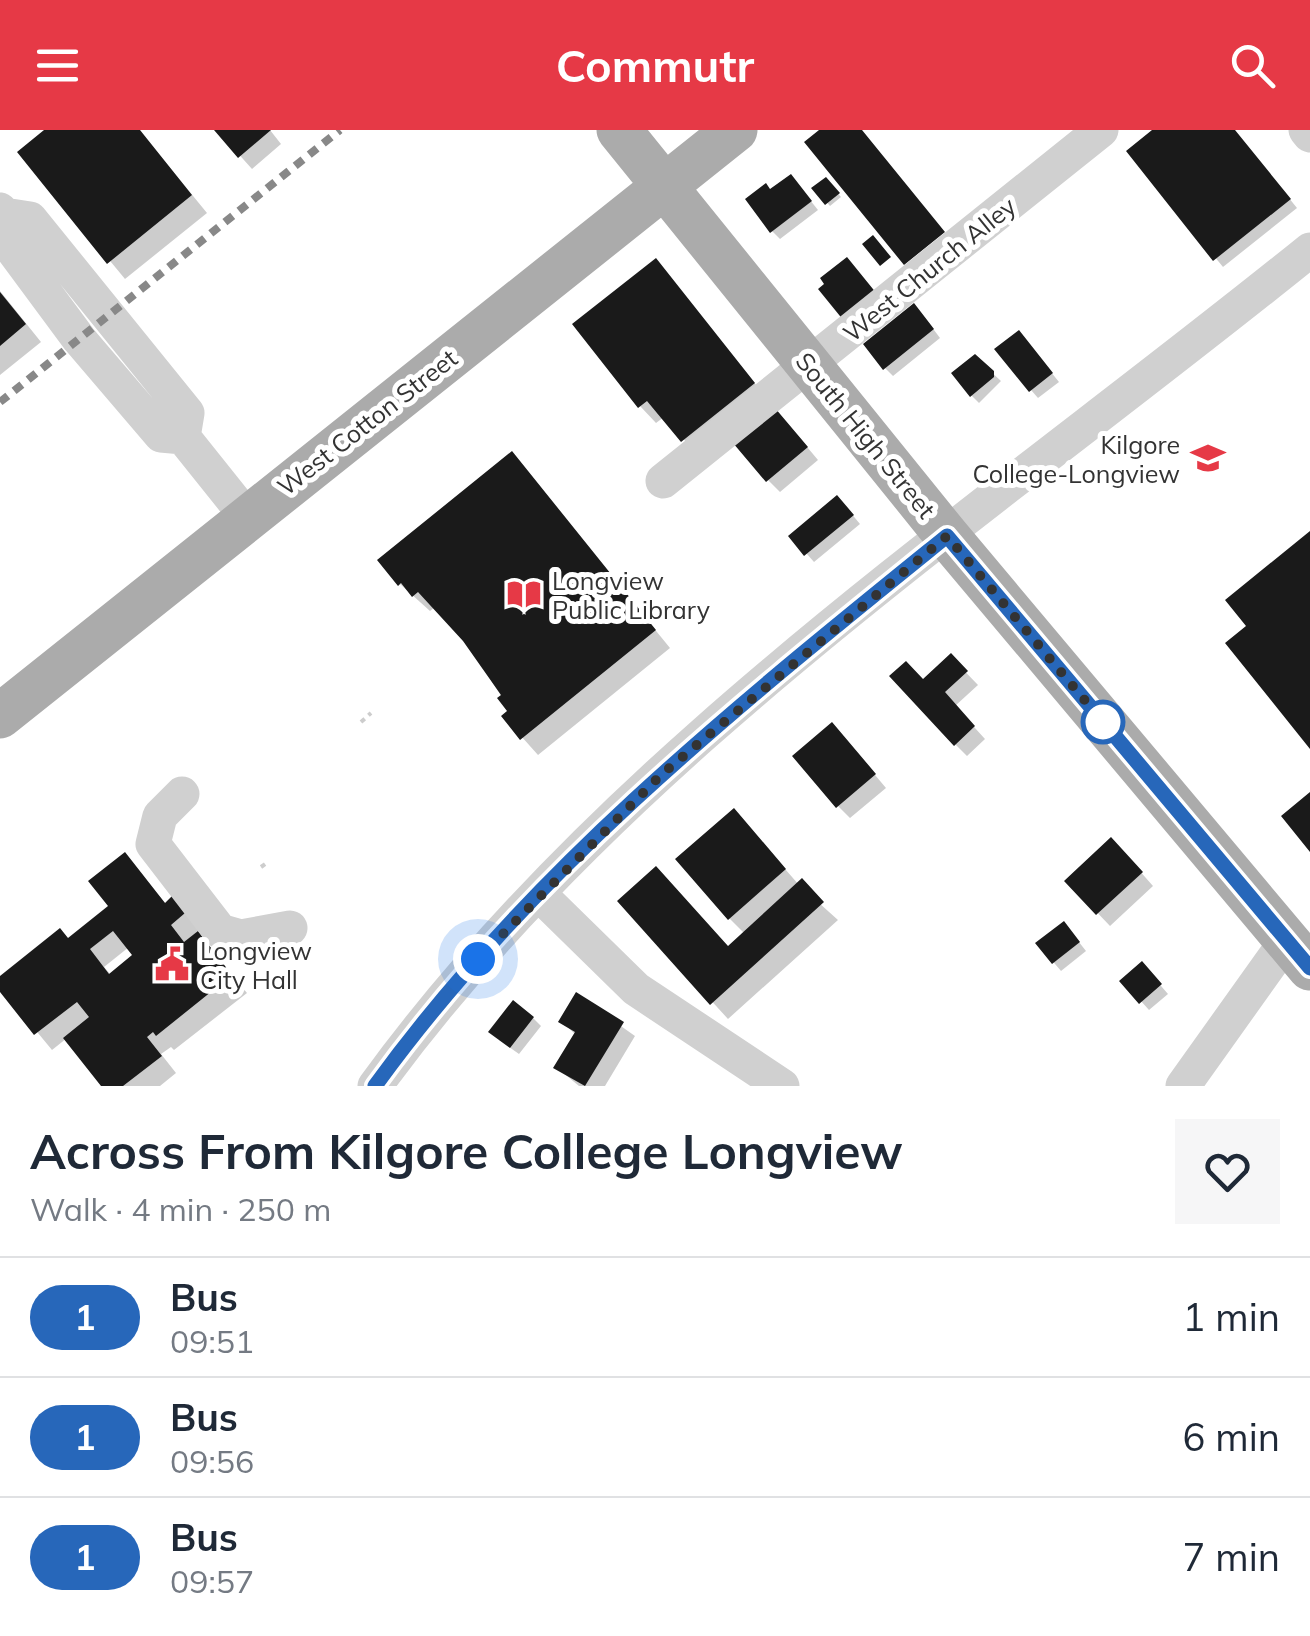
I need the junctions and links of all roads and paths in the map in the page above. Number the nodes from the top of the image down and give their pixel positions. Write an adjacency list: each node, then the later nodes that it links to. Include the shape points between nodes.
1 (619, 130): 4 (main road, South High Street)
2 (736, 130): 4 (main road, West Cotton Street)
3 (1100, 130): 7 (street, West Church Alley)
4 (663, 187): 7 (main road, South High Street); 10 (main road, West Cotton Street)
5 (2, 212): 8 (street, via 2,236 79,339 161,434); 8 (street, via 30,220 109,315 187,414)
6 (1310, 250): 11 (street)
7 (809, 365): 9 (street, West Church Alley); 11 (main road, South High Street)
8 (183, 437): 10 (street)
9 (663, 482)
10 (247, 517): 13 (main road, West Cotton Street)
11 (947, 536): 18 (street, via 728,715); 20 (main road, South High Street)
12 (371, 713): 14 (path)
13 (0, 716)
14 (361, 722)
15 (182, 794): 19 (street, via 160,816 153,844 214,926 241,937)
16 (268, 862): 17 (path)
17 (262, 867)
18 (539, 894): 21 (street); 22 (street, via 636,989)
19 (290, 928)
20 (1299, 954): 23 (street)
21 (375, 1086)
22 (782, 1086)
23 (1183, 1086)

